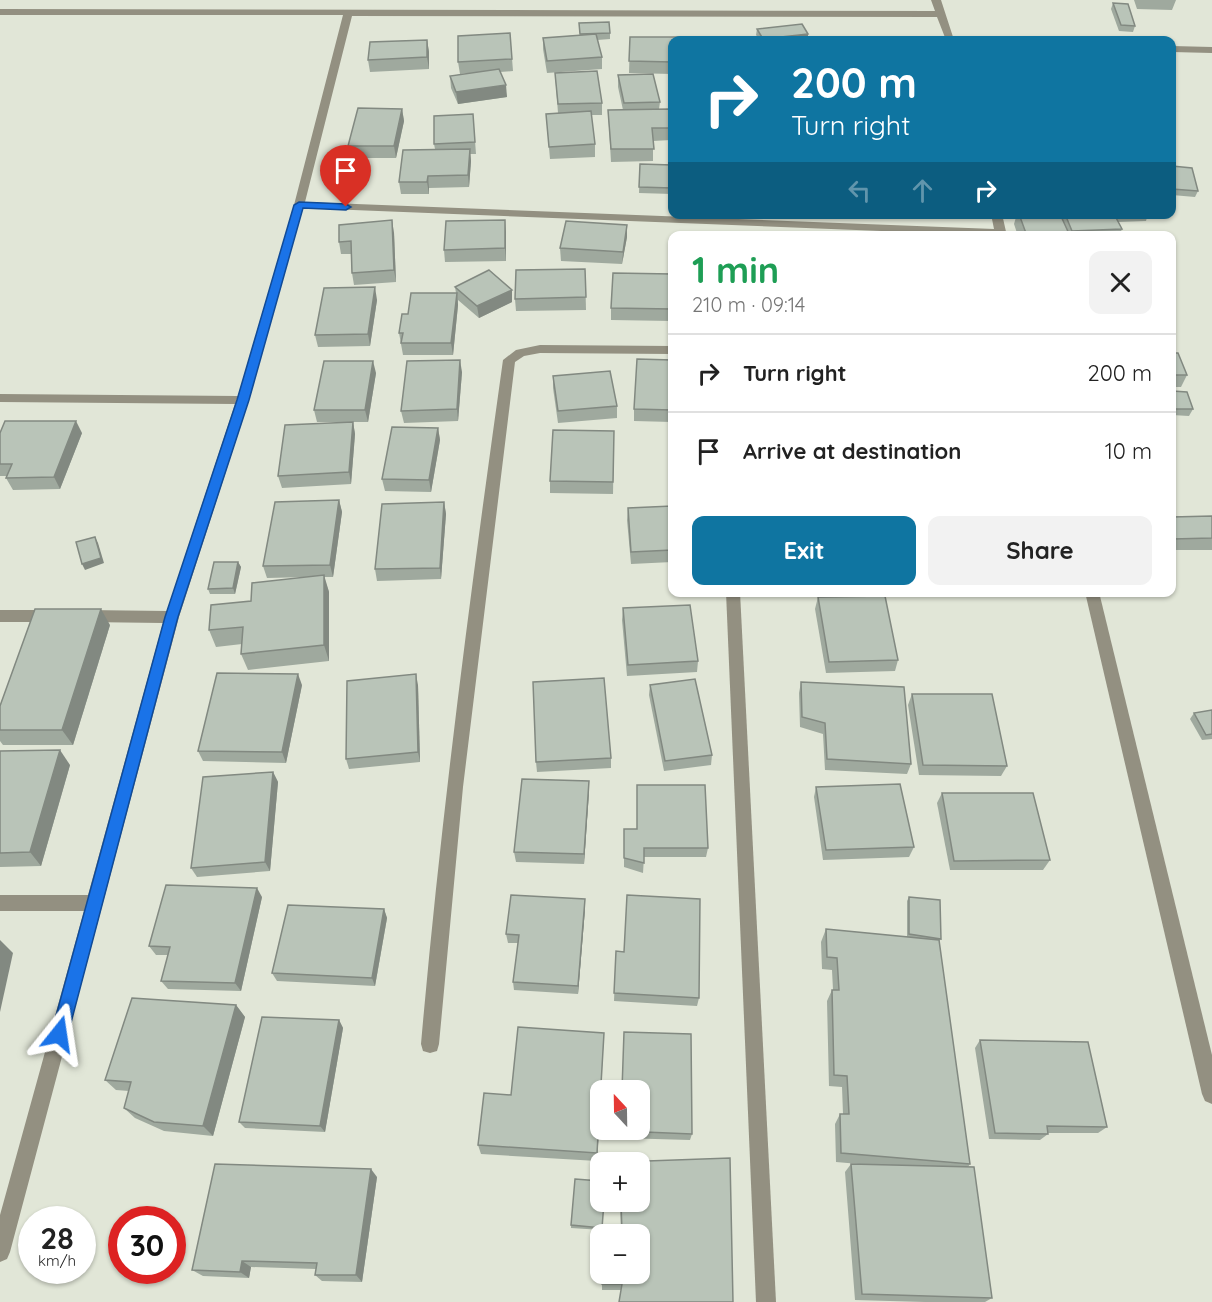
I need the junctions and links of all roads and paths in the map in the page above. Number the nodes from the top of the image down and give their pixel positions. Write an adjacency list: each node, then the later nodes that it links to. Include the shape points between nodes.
1 (56, 0): 4 (street)
2 (936, 0): 6 (street)
3 (0, 12): 4 (street)
4 (50, 12): 5 (street)
5 (348, 14): 6 (street); 10 (street)
6 (940, 14): 7 (street)
7 (948, 36)
8 (1176, 49): 9 (street)
9 (1212, 50)
10 (299, 205): 11 (street); 14 (street)
11 (928, 231)
12 (668, 350): 21 (street, via 540,349 509,360 466,690 440,916)
13 (0, 398): 14 (street)
14 (243, 400): 18 (street)
15 (733, 597): 24 (street)
16 (1093, 597): 22 (street)
17 (0, 616): 18 (street)
18 (172, 617): 20 (street)
19 (0, 903): 20 (street)
20 (94, 903): 23 (street)
21 (430, 1044)
22 (1212, 1094)
23 (0, 1252)
24 (766, 1302)

